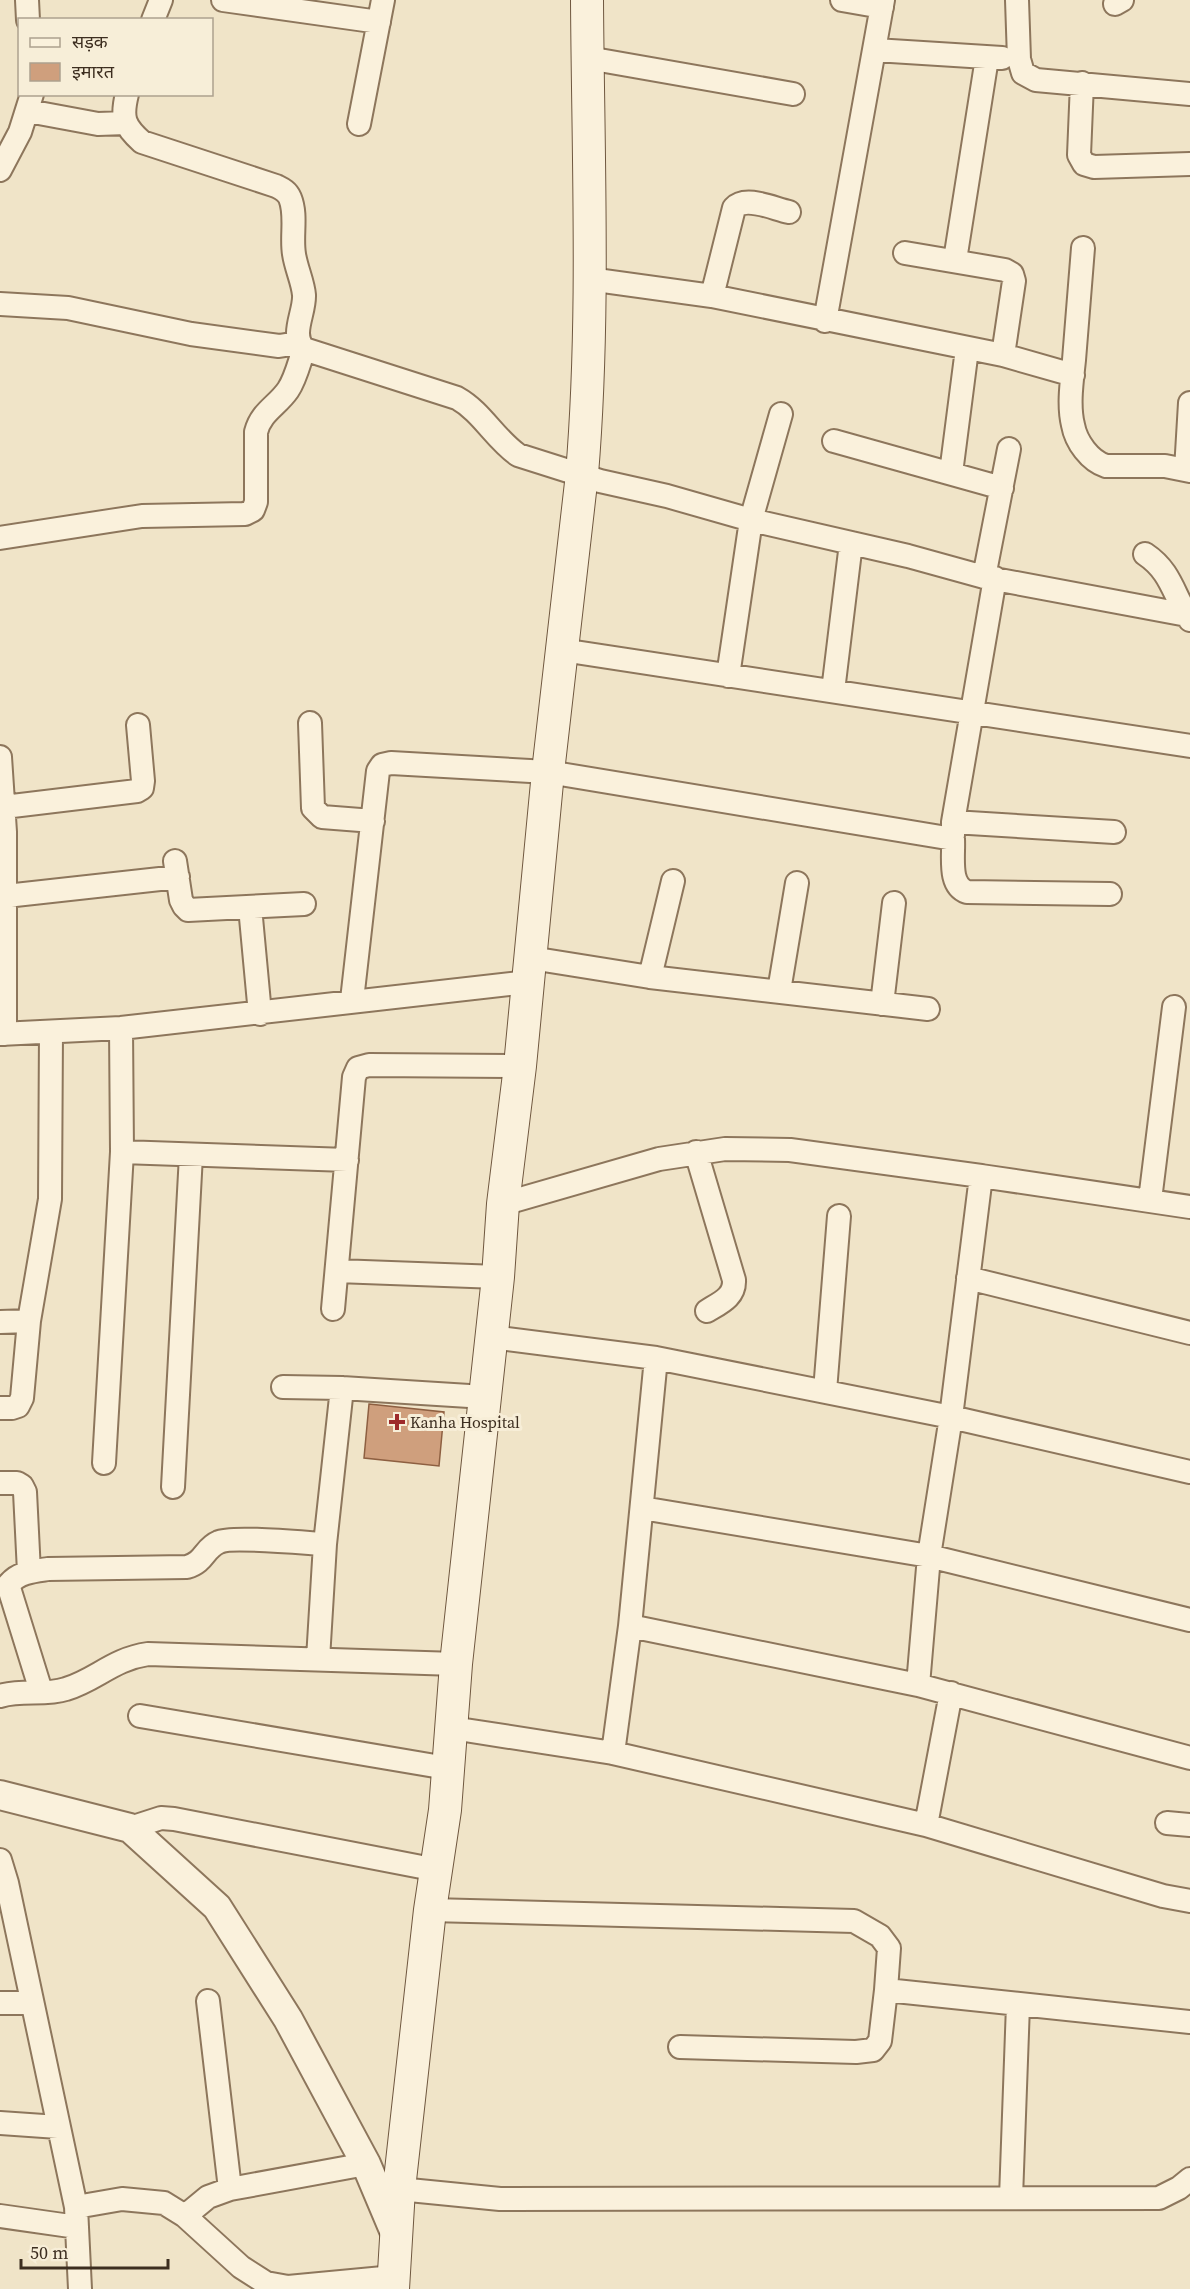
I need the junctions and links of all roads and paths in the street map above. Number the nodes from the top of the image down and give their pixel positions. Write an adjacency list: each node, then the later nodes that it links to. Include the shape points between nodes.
1 (27, 0): 9 (street)
2 (161, 0): 10 (street)
3 (223, 0): 11 (street)
4 (383, 0): 11 (street)
5 (587, 0): 13 (main road)
6 (842, 0): 8 (street)
7 (1017, 0): 15 (street)
8 (883, 3): 12 (street)
9 (28, 18)
10 (154, 18)
11 (379, 22): 22 (street)
12 (875, 50): 14 (street); 32 (street)
13 (588, 58): 17 (street); 29 (main road)
14 (987, 58): 15 (street); 28 (street)
15 (1019, 59): 16 (street, via 1023,73 1036,80)
16 (1082, 83): 18 (street); 23 (street, via 1079,155 1084,164)
17 (793, 94)
18 (1190, 94)
19 (127, 96): 21 (street, via 123,113)
20 (30, 103): 21 (street, via 98,124); 24 (street)
21 (126, 123): 33 (street, via 142,142 276,186 290,196 294,253 304,292)
22 (359, 124)
23 (1190, 164)
24 (0, 170)
25 (789, 212): 30 (street, via 746,202 734,208)
26 (1083, 248): 36 (street)
27 (905, 253): 28 (street)
28 (955, 260): 35 (street, via 1012,274)
29 (589, 279): 30 (street); 43 (main road)
30 (712, 296): 32 (street)
31 (0, 304): 33 (street, via 68,308 177,332)
32 (825, 321): 34 (street)
33 (301, 346): 43 (street, via 457,398 475,409 506,447 518,455); 46 (street, via 290,388 258,422 253,510 245,514 133,517)
34 (967, 349): 35 (street); 42 (street)
35 (1003, 355): 36 (street)
36 (1073, 375): 41 (street, via 1072,425 1097,463)
37 (1190, 403): 41 (street)
38 (781, 414): 45 (street)
39 (834, 441): 42 (street)
40 (1009, 449): 44 (street)
41 (1188, 471)
42 (951, 473): 44 (street)
43 (582, 474): 45 (street); 51 (main road)
44 (1002, 488): 49 (street)
45 (751, 520): 47 (street); 52 (street)
46 (0, 538)
47 (851, 543): 49 (street); 53 (street)
48 (1145, 554): 50 (street, via 1166,571)
49 (989, 578): 50 (street); 54 (street)
50 (1189, 618)
51 (562, 650): 52 (street); 59 (main road)
52 (728, 676): 53 (street)
53 (833, 691): 54 (street)
54 (972, 713): 57 (street); 62 (street)
55 (310, 723): 61 (street, via 313,808 322,817)
56 (138, 724): 60 (street, via 142,788)
57 (1190, 746)
58 (0, 757): 60 (street)
59 (548, 772): 61 (street, via 382,765); 62 (street); 71 (main road)
60 (4, 807): 67 (street)
61 (373, 821): 74 (street)
62 (953, 830): 63 (street); 66 (street, via 955,883 967,892)
63 (1114, 832)
64 (673, 881): 72 (street)
65 (797, 883): 73 (street)
66 (1110, 894)
67 (6, 896): 70 (street, via 176,869 181,900 188,910); 81 (street)
68 (894, 903): 75 (street)
69 (304, 904): 70 (street)
70 (249, 907): 78 (street)
71 (530, 970): 72 (street); 74 (street); 82 (main road)
72 (650, 977): 73 (street)
73 (780, 992): 75 (street)
74 (352, 1000): 78 (street)
75 (882, 1004): 77 (street)
76 (1174, 1007): 88 (street)
77 (928, 1009)
78 (260, 1014): 79 (street)
79 (121, 1028): 80 (street); 83 (street)
80 (51, 1032): 81 (street); 97 (street, via 50,1199)
81 (3, 1034)
82 (520, 1066): 86 (street, via 358,1068); 89 (main road)
83 (122, 1152): 85 (street); 108 (street)
84 (696, 1152): 87 (street, via 790,1150); 89 (street); 96 (street, via 735,1289)
85 (191, 1155): 86 (street); 111 (street)
86 (347, 1160): 92 (street)
87 (981, 1176): 88 (street); 94 (street)
88 (1150, 1200): 90 (street)
89 (503, 1204): 93 (main road)
90 (1190, 1207)
91 (839, 1216): 104 (street)
92 (337, 1270): 93 (street); 95 (street)
93 (498, 1277): 100 (main road)
94 (968, 1278): 99 (street); 107 (street)
95 (333, 1308)
96 (707, 1311)
97 (29, 1321): 98 (street); 106 (street, via 21,1402 12,1408)
98 (0, 1322)
99 (1190, 1333)
100 (491, 1337): 101 (street); 105 (main road)
101 (656, 1358): 104 (street); 112 (street)
102 (283, 1387): 103 (street)
103 (342, 1388): 105 (street); 113 (street)
104 (825, 1391): 107 (street)
105 (485, 1397): 119 (main road)
106 (0, 1408)
107 (951, 1417): 109 (street); 114 (street)
108 (104, 1463)
109 (1190, 1472)
110 (0, 1483): 115 (street, via 17,1484 25,1492)
111 (173, 1487)
112 (642, 1508): 114 (street); 117 (street)
113 (325, 1544): 115 (street, via 226,1539 211,1546 202,1560 187,1567 79,1567); 118 (street)
114 (929, 1556): 116 (street); 120 (street)
115 (29, 1572): 121 (street, via 9,1584)
116 (1190, 1620)
117 (630, 1626): 120 (street); 126 (street)
118 (318, 1659): 119 (street); 121 (street, via 148,1654 119,1661 70,1688)
119 (456, 1664): 125 (main road)
120 (918, 1685): 122 (street)
121 (40, 1691): 123 (street)
122 (951, 1693): 127 (street); 131 (street)
123 (0, 1696)
124 (140, 1716): 128 (street)
125 (452, 1728): 126 (street); 128 (main road)
126 (614, 1753): 131 (street)
127 (1190, 1758)
128 (447, 1768): 135 (main road)
129 (0, 1795): 133 (street)
130 (1167, 1823): 132 (street)
131 (926, 1825): 137 (street)
132 (1190, 1825)
133 (130, 1828): 135 (street, via 160,1818 174,1819); 148 (street, via 217,1907 288,2019)
134 (0, 1860): 136 (street)
135 (437, 1870): 138 (main road)
136 (4, 1883): 142 (street)
137 (1190, 1901)
138 (430, 1910): 139 (street, via 854,1921 880,1936 889,1948); 151 (main road)
139 (886, 1990): 143 (street); 145 (street, via 880,2040 873,2050)
140 (208, 2001): 150 (street)
141 (0, 2002): 142 (street)
142 (32, 2003): 147 (street)
143 (1018, 2005): 144 (street); 152 (street)
144 (1190, 2022)
145 (680, 2047)
146 (0, 2123): 147 (street)
147 (58, 2127): 155 (street)
148 (366, 2164): 150 (street); 156 (street)
149 (1190, 2179): 152 (street, via 1159,2198)
150 (230, 2189): 154 (street, via 208,2197)
151 (399, 2189): 152 (street, via 500,2199); 156 (main road)
152 (1011, 2198)
153 (0, 2216): 155 (street)
154 (184, 2216): 155 (street, via 164,2203 122,2199); 157 (street, via 241,2267 266,2283 288,2287)
155 (76, 2217): 158 (street)
156 (396, 2235): 157 (main road)
157 (394, 2283)
158 (80, 2289)

